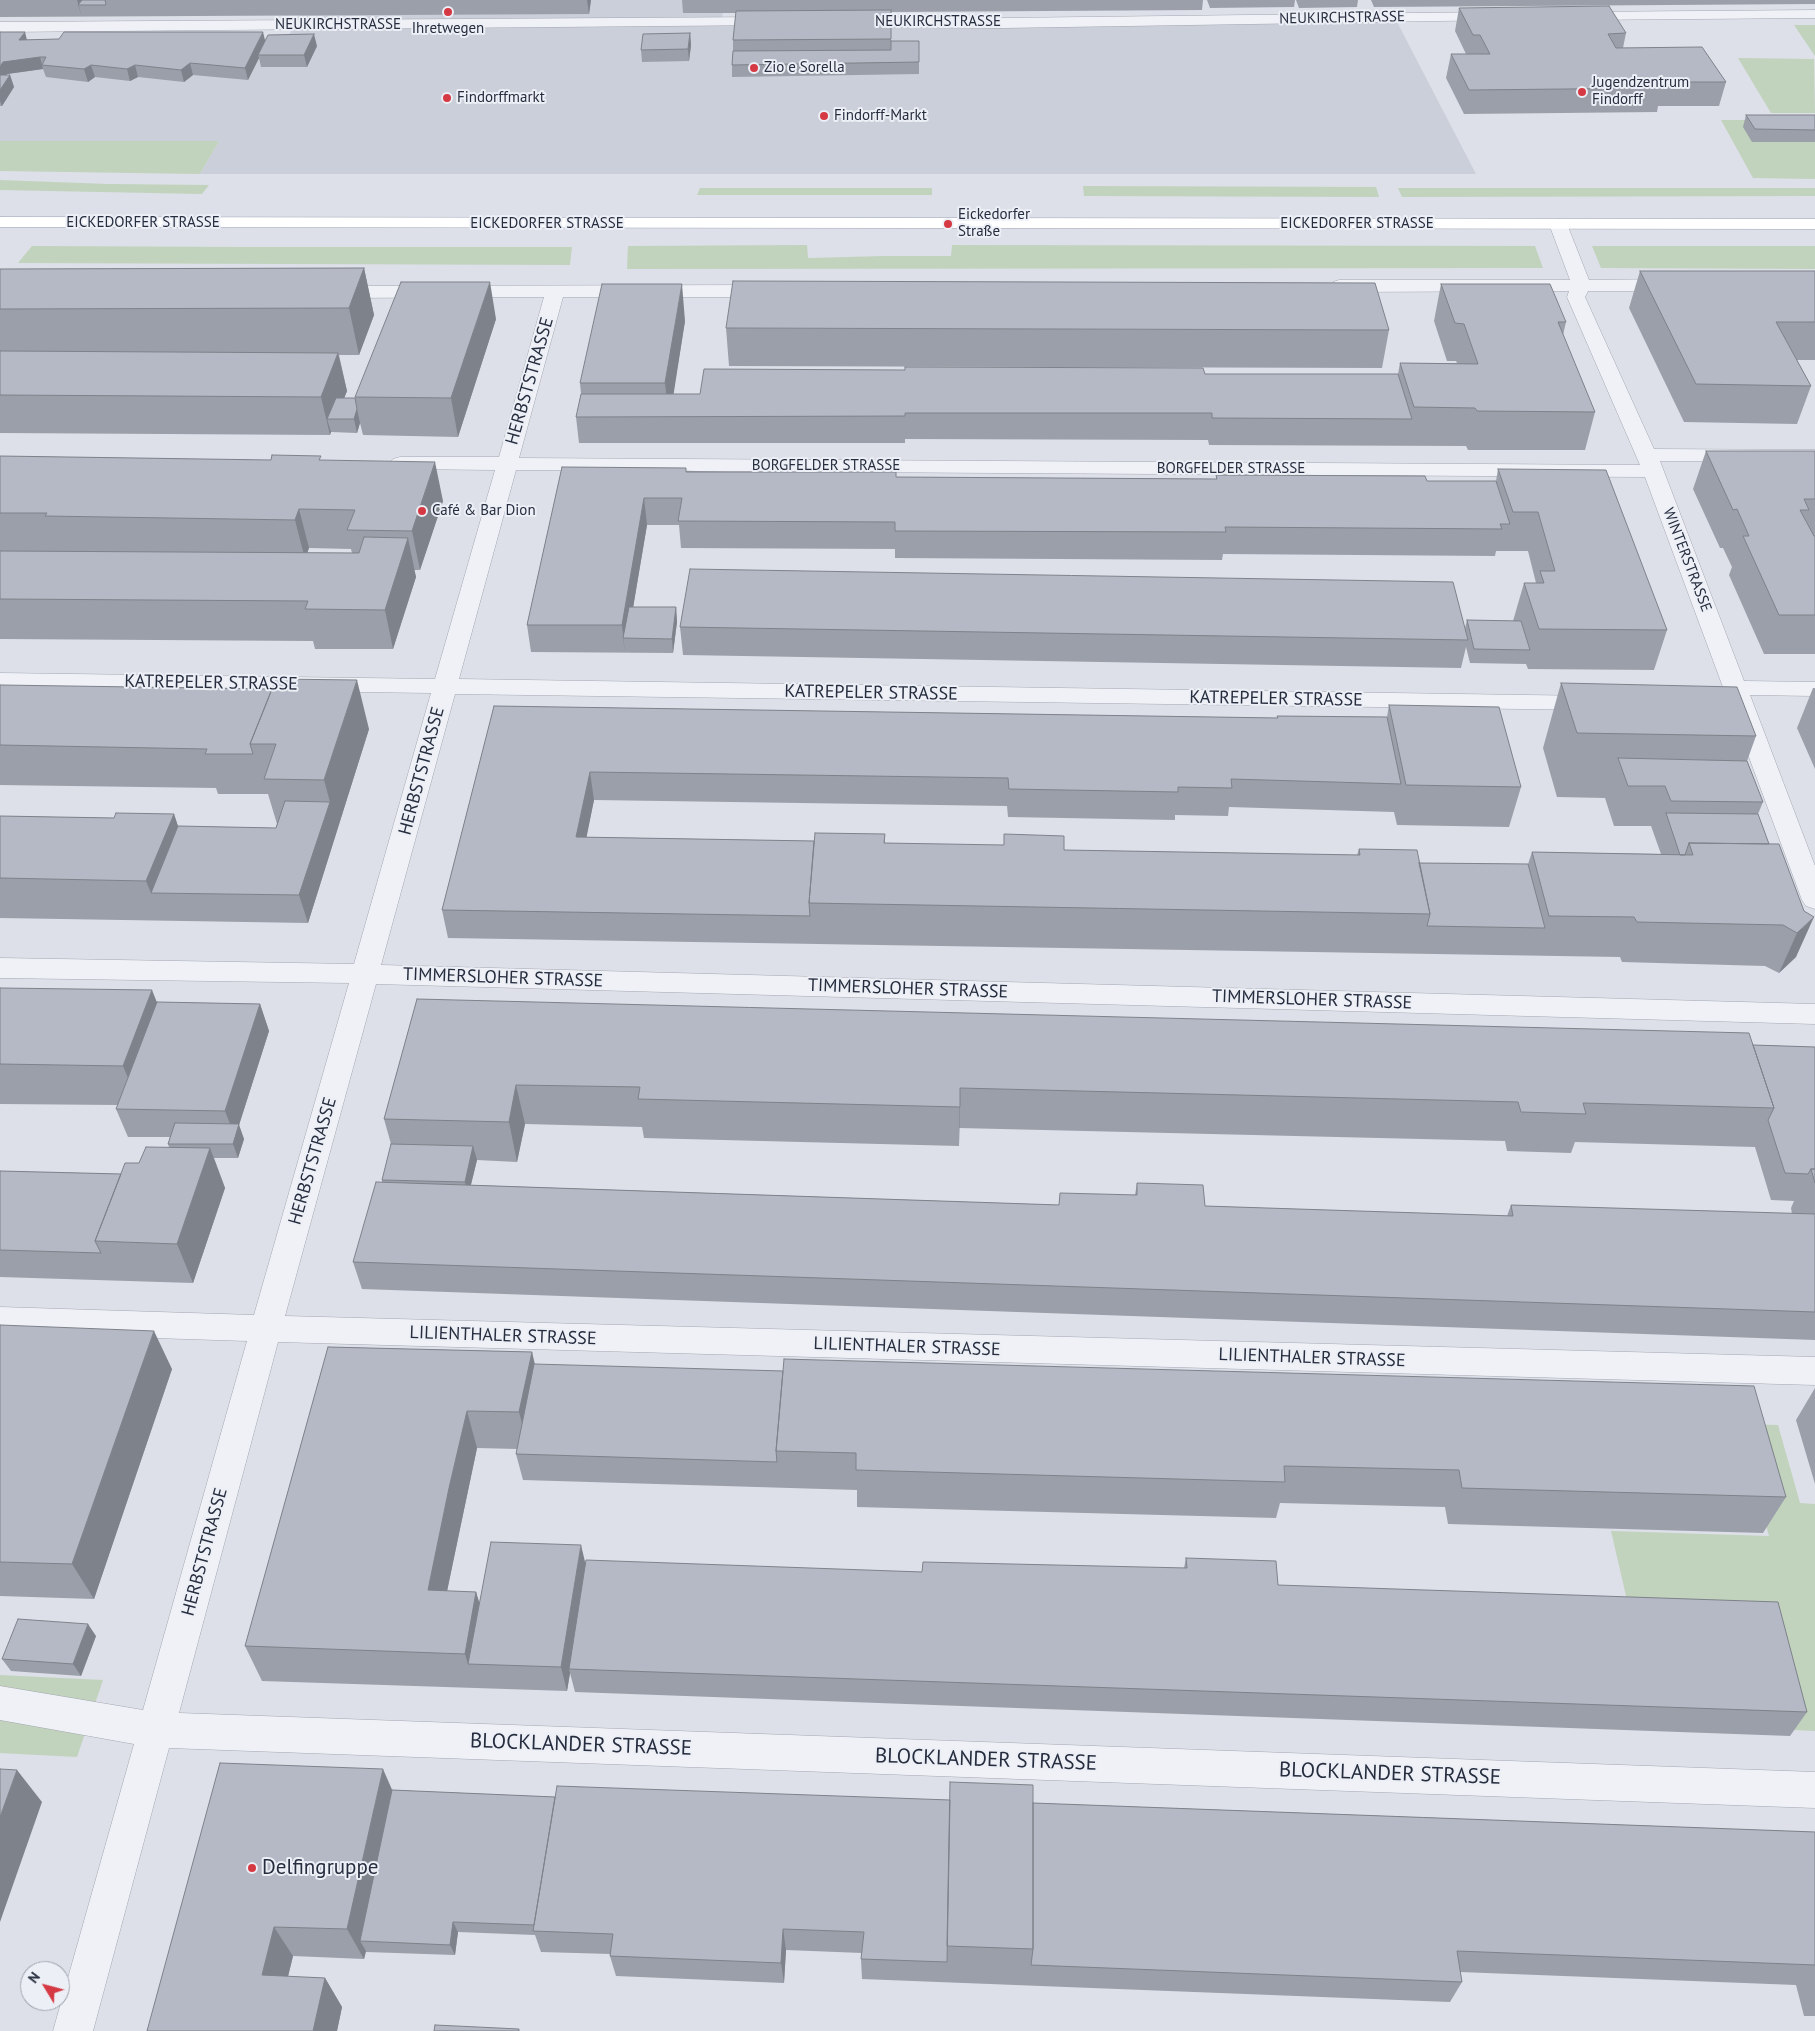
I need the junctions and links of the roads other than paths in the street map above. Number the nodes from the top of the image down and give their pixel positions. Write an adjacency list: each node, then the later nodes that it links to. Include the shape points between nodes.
1 (1815, 14): 2 (street)
2 (1566, 16)
3 (1507, 17): 5 (street, NEUKIRCHSTRASSE)
4 (786, 22): 6 (street, NEUKIRCHSTRASSE, via 640,14)
5 (836, 22)
6 (0, 27)
7 (0, 222): 8 (main road, EICKEDORFER STRASSE)
8 (1558, 224): 9 (main road, EICKEDORFER STRASSE); 10 (street, WINTERSTRASSE)
9 (1815, 224)
10 (1581, 284): 11 (street); 12 (street); 18 (street, WINTERSTRASSE, via 1576,297)
11 (1688, 285)
12 (1322, 286)
13 (782, 291): 15 (street)
14 (308, 292): 15 (street)
15 (555, 292): 19 (street, HERBSTSTRASSE)
16 (1815, 456): 18 (street, BORGFELDER STRASSE)
17 (378, 462): 19 (street, BORGFELDER STRASSE)
18 (1650, 463): 19 (street, BORGFELDER STRASSE); 23 (street, WINTERSTRASSE)
19 (507, 464): 21 (street, HERBSTSTRASSE)
20 (0, 680): 21 (street, KATREPELER STRASSE)
21 (445, 687): 24 (street, KATREPELER STRASSE); 27 (street, HERBSTSTRASSE)
22 (1815, 689): 23 (street)
23 (1734, 700): 25 (street, WINTERSTRASSE)
24 (1613, 704)
25 (1815, 900)
26 (0, 968): 27 (street, TIMMERSLOHER STRASSE)
27 (366, 974): 28 (street, TIMMERSLOHER STRASSE); 30 (street, HERBSTSTRASSE)
28 (1815, 1014)
29 (0, 1320): 30 (street, LILIENTHALER STRASSE)
30 (266, 1329): 31 (street, LILIENTHALER STRASSE); 33 (street, HERBSTSTRASSE)
31 (1815, 1371)
32 (0, 1703): 33 (street, BLOCKLANDER STRASSE)
33 (156, 1730): 34 (street, BLOCKLANDER STRASSE); 35 (street, HERBSTSTRASSE)
34 (1815, 1790)
35 (73, 2031)

